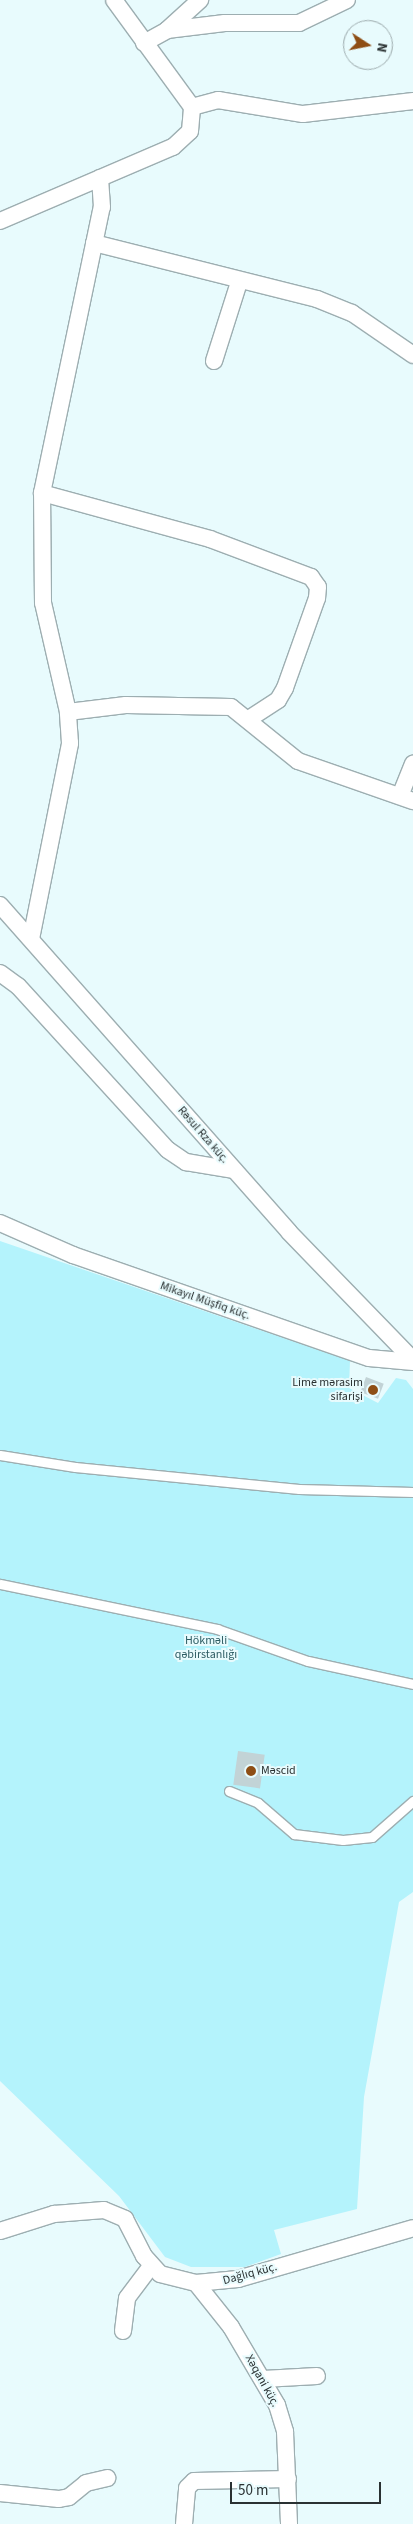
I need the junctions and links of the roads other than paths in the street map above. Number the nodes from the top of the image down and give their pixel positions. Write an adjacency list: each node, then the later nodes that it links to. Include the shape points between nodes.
1 (114, 0): 5 (street)
2 (200, 0): 4 (street)
3 (347, 0): 4 (street, via 299,23 225,23)
4 (167, 30): 5 (street)
5 (144, 43): 7 (street)
6 (413, 101): 7 (street, via 303,114 226,100)
7 (192, 107): 8 (street, via 193,120 184,139)
8 (100, 178): 9 (street); 10 (street, via 102,207)
9 (0, 221)
10 (94, 243): 11 (street); 14 (street)
11 (239, 282): 12 (street, via 317,299 352,312); 13 (street)
12 (413, 355)
13 (214, 361)
14 (42, 493): 15 (street, via 43,603); 16 (street, via 210,539 311,577 318,587 317,598 286,688 278,700)
15 (68, 712): 16 (street, via 126,705 213,705 230,707); 20 (street, via 68,768)
16 (250, 718): 18 (street, via 298,761)
17 (413, 763): 18 (street)
18 (407, 799)
19 (0, 905): 20 (street, Rəsul Rza küç.)
20 (31, 939): 22 (street, Rəsul Rza küç.)
21 (0, 973): 22 (street, via 18,986 168,1150 186,1162)
22 (234, 1170): 24 (street, Rəsul Rza küç.)
23 (0, 1223): 24 (street, Mikayıl Müşfiq küç., via 73,1255 368,1358)
24 (413, 1361)
25 (0, 1455): 26 (lane, via 75,1468 290,1488)
26 (413, 1492)
27 (0, 1584): 28 (lane, via 217,1629 308,1660)
28 (413, 1684)
29 (229, 1791): 30 (lane, via 258,1803 294,1834 343,1840 372,1837)
30 (413, 1801)
31 (413, 2228): 34 (street, Dağlıq küç., via 238,2279)
32 (0, 2230): 33 (street, Dağlıq küç., via 54,2214 104,2210 125,2219)
33 (151, 2266): 34 (street, Dağlıq küç., via 174,2280); 35 (street, via 127,2298)
34 (196, 2283): 37 (street, Xəqani küç., via 231,2326)
35 (123, 2331)
36 (317, 2376): 37 (street)
37 (263, 2379): 39 (street, Xəqani küç., via 285,2432)
38 (107, 2478): 40 (street, via 86,2483 59,2499)
39 (288, 2480): 41 (street, via 194,2481 187,2488); 42 (street, Xəqani küç.)
40 (0, 2493)
41 (184, 2524)
42 (289, 2524)

